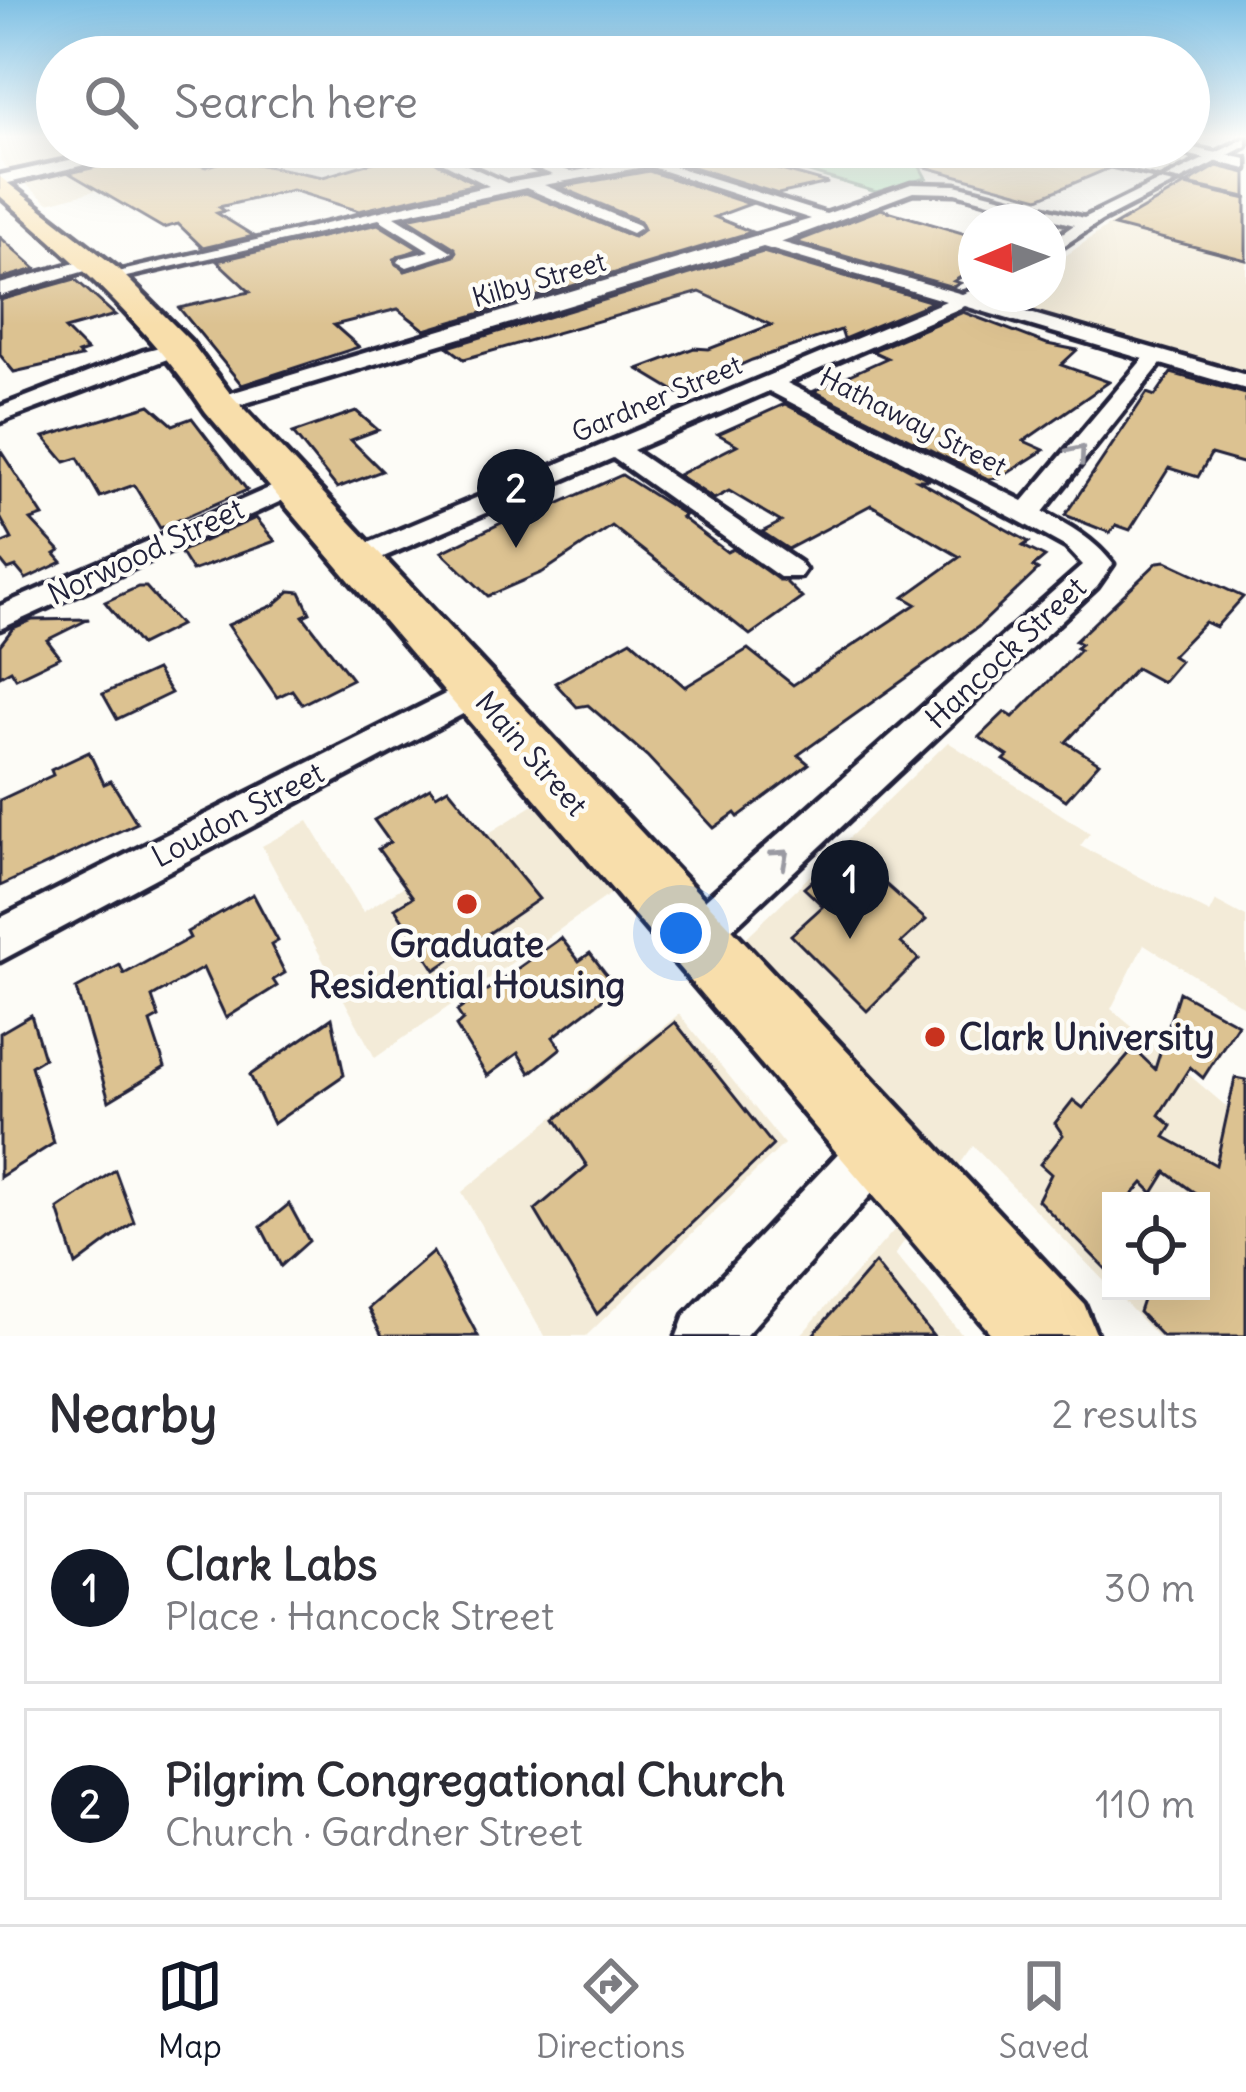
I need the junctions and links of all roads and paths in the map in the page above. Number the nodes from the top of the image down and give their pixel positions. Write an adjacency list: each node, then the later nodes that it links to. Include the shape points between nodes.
1 (21, 200): 15 (main road, Main Street)
2 (443, 200): 8 (street)
3 (567, 200): 11 (street)
4 (767, 200): 9 (street)
5 (876, 200): 9 (street, Kilby Street)
6 (991, 200): 10 (street, Kilby Street)
7 (1132, 200): 10 (street)
8 (381, 214): 14 (street, via 444,252); 15 (street)
9 (826, 219): 13 (street, Kilby Street)
10 (1088, 224): 12 (street)
11 (632, 228)
12 (1066, 239)
13 (764, 242): 17 (street); 24 (street, Kilby Street)
14 (407, 262)
15 (101, 269): 16 (street); 20 (main road, Main Street)
16 (0, 290)
17 (958, 294)
18 (958, 304): 23 (street, Gardner Street)
19 (1016, 312): 21 (street)
20 (179, 348): 24 (main road, Main Street); 25 (street)
21 (1156, 356): 22 (street); 28 (street, one-way to 21)
22 (1246, 382)
23 (772, 384): 26 (street, Gardner Street); 28 (street, Hathaway Street)
24 (219, 404): 27 (main road, Main Street)
25 (0, 415)
26 (616, 448): 29 (street, Gardner Street); 30 (street)
27 (292, 486): 29 (main road, Main Street); 31 (street, Norwood Street)
28 (1027, 514): 33 (street, Hancock Street, one-way to 28, via 1088,580 1098,564 1091,553)
29 (357, 558): 32 (main road, Main Street)
30 (790, 570)
31 (0, 618)
32 (477, 691): 33 (main road, Main Street); 34 (street, Loudon Street)
33 (695, 936): 35 (main road, Main Street)
34 (0, 940)
35 (882, 1144): 36 (street); 37 (main road, Main Street)
36 (706, 1336)
37 (1052, 1336)

